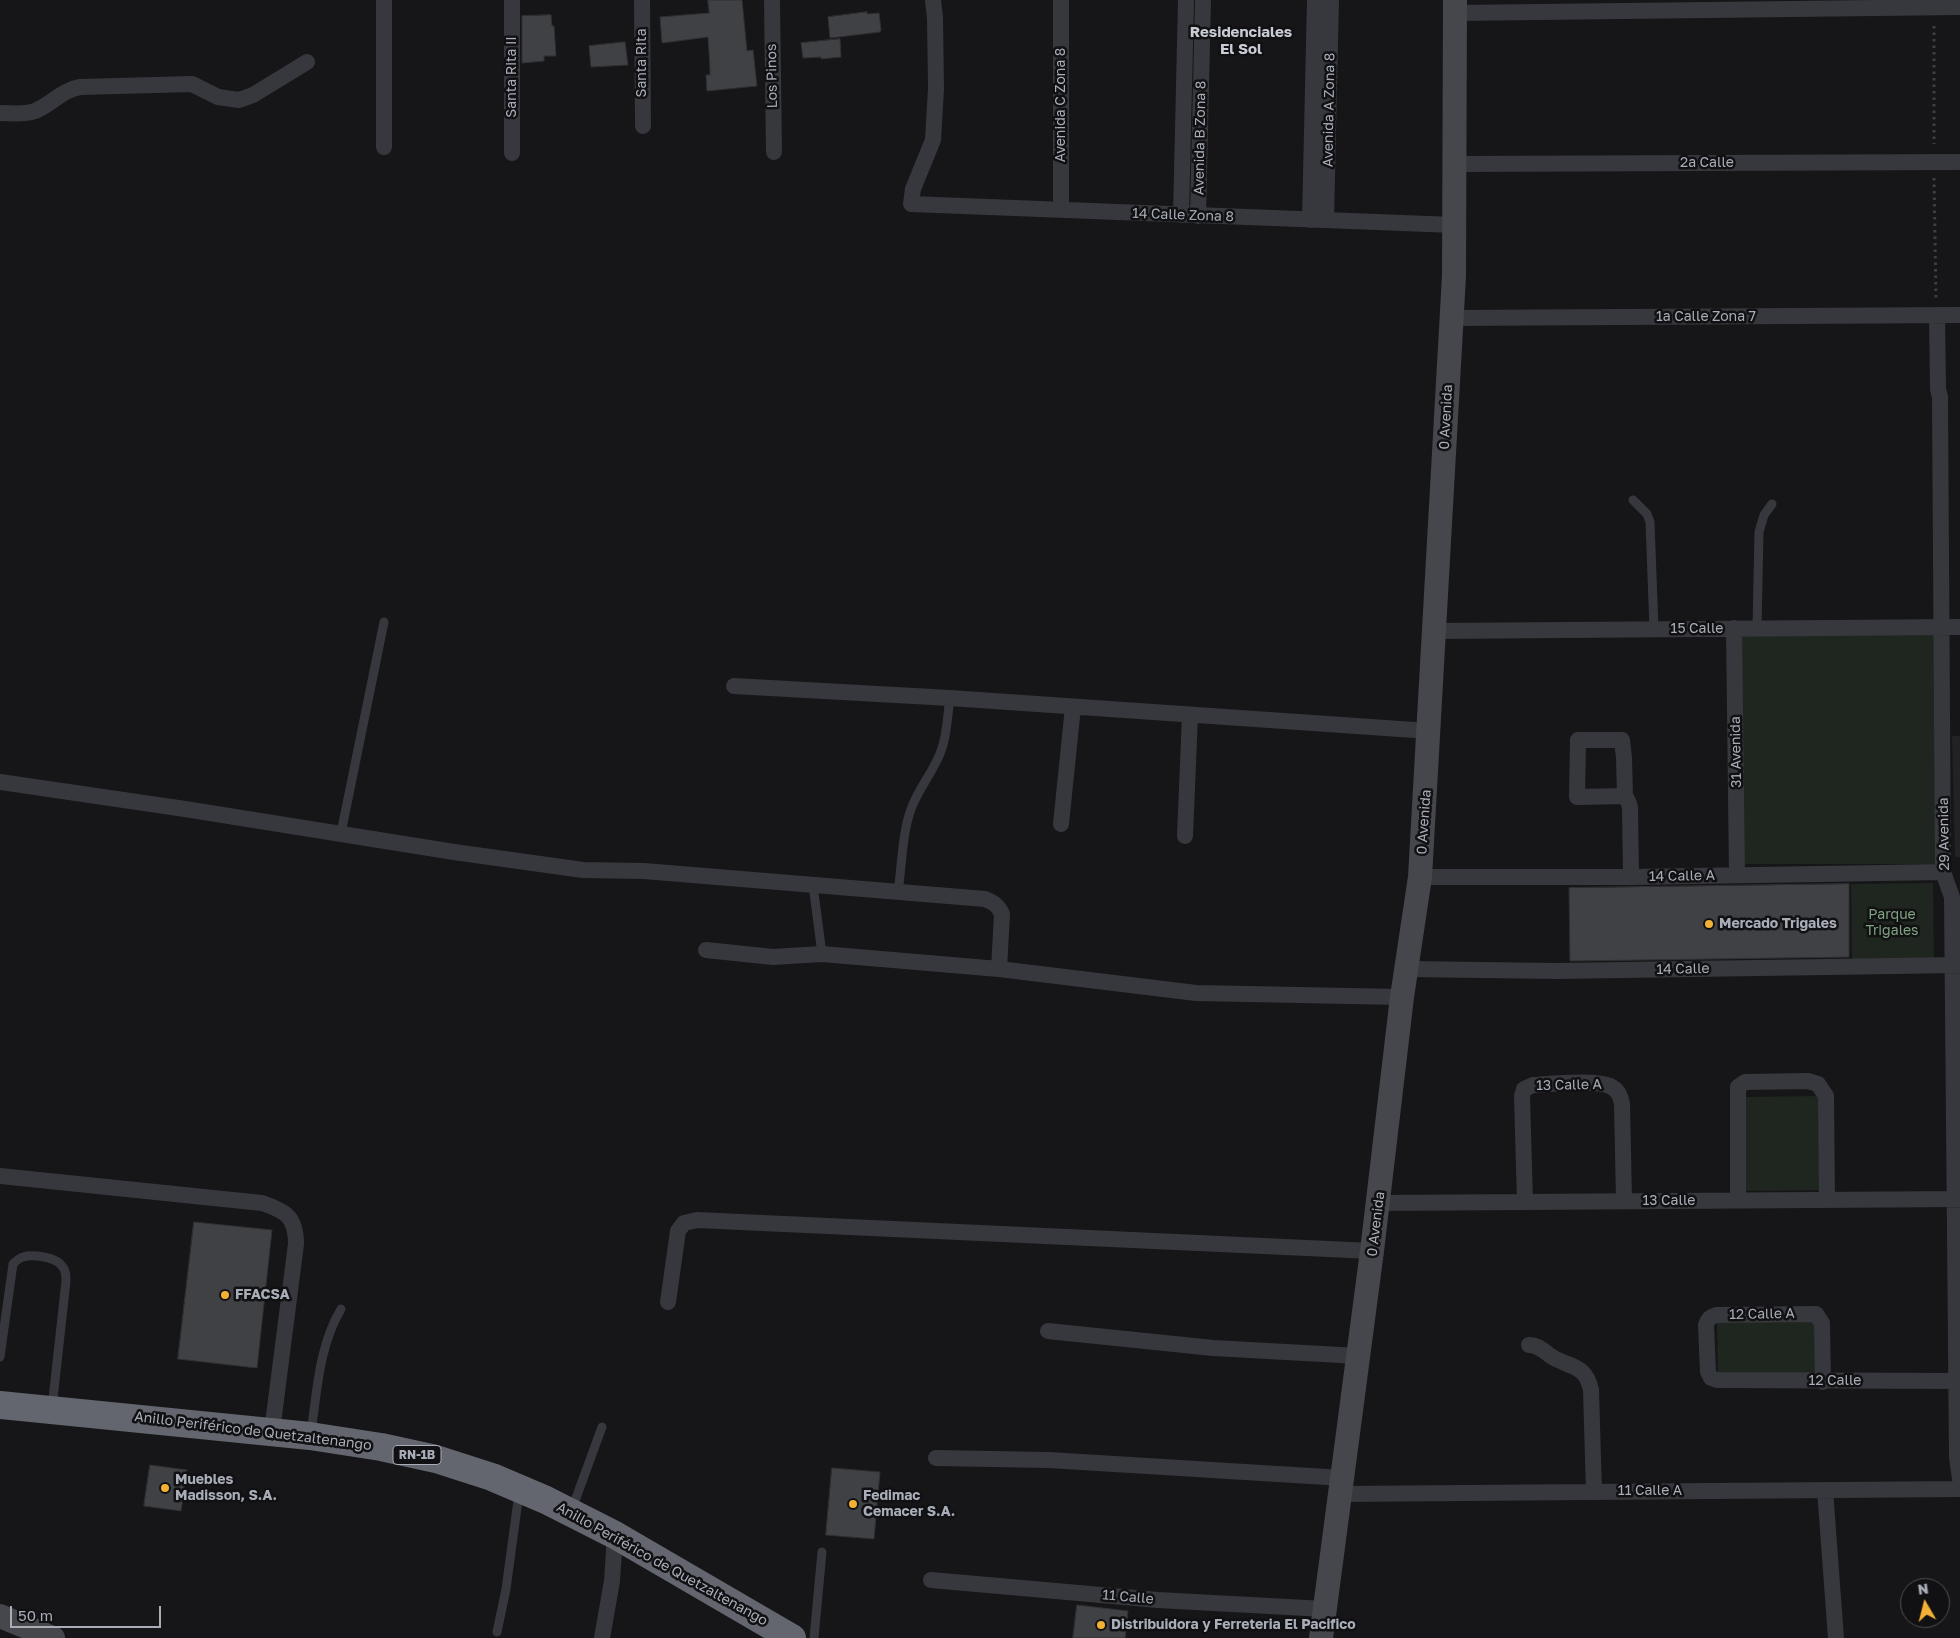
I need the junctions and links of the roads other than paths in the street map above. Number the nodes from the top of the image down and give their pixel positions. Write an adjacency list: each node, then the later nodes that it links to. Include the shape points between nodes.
1 (384, 0): 16 (street)
2 (512, 0): 18 (street, Santa Rita II)
3 (642, 0): 15 (street, Santa Rita)
4 (772, 0): 17 (street, Los Pinos)
5 (933, 0): 21 (street, 14 Calle Zona 8, via 936,89 932,140 913,189 911,204)
6 (1061, 0): 21 (street, Avenida C Zona 8)
7 (1186, 0): 22 (street, Avenida B Zona 8)
8 (1203, 0): 23 (street, Avenida B Zona 8)
9 (1315, 0): 24 (street, Avenida A Zona 8)
10 (1331, 0): 25 (street, Avenida A Zona 8)
11 (1455, 6): 12 (street); 20 (street, 0 Avenida)
12 (1960, 7)
13 (306, 62): 14 (street, via 253,95 239,100 218,98 186,83 80,87 63,93 34,111)
14 (0, 113)
15 (642, 126)
16 (384, 147)
17 (774, 152)
18 (512, 153)
19 (1960, 162): 20 (street, 2a Calle)
20 (1454, 164): 26 (street, 0 Avenida)
21 (1061, 210): 22 (street, 14 Calle Zona 8)
22 (1181, 215): 23 (street, 14 Calle Zona 8)
23 (1198, 216): 24 (street, 14 Calle Zona 8)
24 (1310, 220): 25 (street, 14 Calle Zona 8)
25 (1326, 220): 26 (street, 14 Calle Zona 8)
26 (1454, 225): 29 (street, 0 Avenida)
27 (1937, 315): 28 (street, 1a Calle Zona 7); 29 (street, 1a Calle Zona 7); 36 (street, 29 Avenida)
28 (1960, 315)
29 (1452, 318): 38 (street, 0 Avenida)
30 (1633, 500): 37 (lane, via 1647,514 1650,522)
31 (1772, 504): 35 (lane, via 1764,515 1759,532)
32 (384, 622): 47 (lane)
33 (1960, 627): 36 (street, 15 Calle)
34 (1734, 628): 35 (street, 15 Calle); 37 (street, 15 Calle); 50 (street, 31 Avenida)
35 (1757, 628): 36 (street, 15 Calle)
36 (1942, 628): 49 (street, 29 Avenida)
37 (1654, 629): 38 (street, 15 Calle)
38 (1435, 630): 43 (street, 0 Avenida)
39 (734, 686): 40 (street)
40 (950, 698): 41 (street); 54 (lane, via 939,756 911,810)
41 (1073, 707): 42 (street); 46 (street)
42 (1190, 715): 43 (street); 48 (street)
43 (1429, 731): 51 (street, 0 Avenida)
44 (0, 782): 47 (street)
45 (1624, 796): 45 (street, via 1622,740 1578,740 1577,797); 52 (street, via 1630,807)
46 (1061, 824)
47 (341, 833): 53 (street, via 583,870 644,871)
48 (1185, 836)
49 (1943, 872): 50 (street, 14 Calle A); 57 (street, 29 Avenida, via 1952,897)
50 (1737, 875): 52 (street, 14 Calle A)
51 (1420, 877): 52 (street, 14 Calle A); 59 (street, 0 Avenida)
52 (1631, 877)
53 (813, 885): 54 (street); 56 (lane)
54 (898, 892): 58 (street, via 994,902 1002,914)
55 (706, 950): 56 (street, via 773,957)
56 (822, 954): 58 (street)
57 (1956, 965): 59 (street, 14 Calle); 62 (street, 29 Avenida)
58 (998, 969): 60 (street, via 1196,993)
59 (1406, 969): 60 (street, 0 Avenida)
60 (1402, 997): 67 (street, 0 Avenida)
61 (0, 1176): 81 (street, via 262,1203 286,1213 293,1222 296,1244)
62 (1957, 1199): 63 (street, 13 Calle); 76 (street, 29 Avenida)
63 (1827, 1200): 65 (street, 13 Calle); 65 (street, via 1826,1101 1818,1084 1808,1081 1745,1082 1740,1085)
64 (1624, 1201): 65 (street, 13 Calle); 66 (street, 13 Calle); 66 (street, 13 Calle A, via 1622,1104 1614,1088 1599,1083 1533,1085 1524,1089)
65 (1738, 1201)
66 (1525, 1202): 67 (street, 13 Calle)
67 (1378, 1203): 68 (street, 0 Avenida)
68 (1372, 1251): 69 (street, via 698,1220 684,1223 678,1231); 73 (street, 0 Avenida)
69 (668, 1302)
70 (341, 1309): 82 (lane, via 328,1334 320,1364)
71 (1048, 1331): 73 (street, via 1213,1348)
72 (1529, 1345): 89 (street, via 1569,1363 1589,1380)
73 (1359, 1356): 85 (street, 0 Avenida)
74 (0, 1357): 79 (lane, via 13,1264 28,1256 60,1263 66,1281)
75 (1711, 1378): 77 (street, 12 Calle, via 1722,1381); 77 (street, 12 Calle A, via 1706,1325 1710,1317 1814,1314 1822,1323)
76 (1958, 1381): 77 (street, 12 Calle); 84 (street, 29 Avenida, via 1957,1457)
77 (1824, 1382)
78 (0, 1405): 79 (highway, Anillo Periférico de Quetzaltenango / RN-1B)
79 (52, 1409): 81 (highway, Anillo Periférico de Quetzaltenango / RN-1B)
80 (602, 1427): 90 (lane)
81 (272, 1431): 82 (highway, Anillo Periférico de Quetzaltenango / RN-1B)
82 (310, 1436): 86 (highway, Anillo Periférico de Quetzaltenango / RN-1B, via 436,1460)
83 (936, 1458): 85 (street, 11 Calle A, via 1050,1460)
84 (1960, 1479)
85 (1342, 1486): 89 (street, 11 Calle A); 94 (street, 0 Avenida)
86 (520, 1488): 90 (highway, Anillo Periférico de Quetzaltenango / RN-1B); 96 (lane)
87 (1960, 1489): 88 (street, 11 Calle A)
88 (1825, 1490): 89 (street, 11 Calle A); 102 (street)
89 (1594, 1492)
90 (571, 1512): 91 (highway, Anillo Periférico de Quetzaltenango / RN-1B)
91 (615, 1535): 98 (street, via 613,1572); 99 (highway, Anillo Periférico de Quetzaltenango / RN-1B)
92 (822, 1552): 100 (lane)
93 (931, 1580): 94 (street, 11 Calle, via 1158,1600)
94 (1325, 1609): 101 (street, 0 Avenida)
95 (0, 1616): 97 (street)
96 (497, 1632)
97 (53, 1638)
98 (602, 1638)
99 (792, 1638)
100 (814, 1638)
101 (1322, 1638)
102 (1836, 1638)

